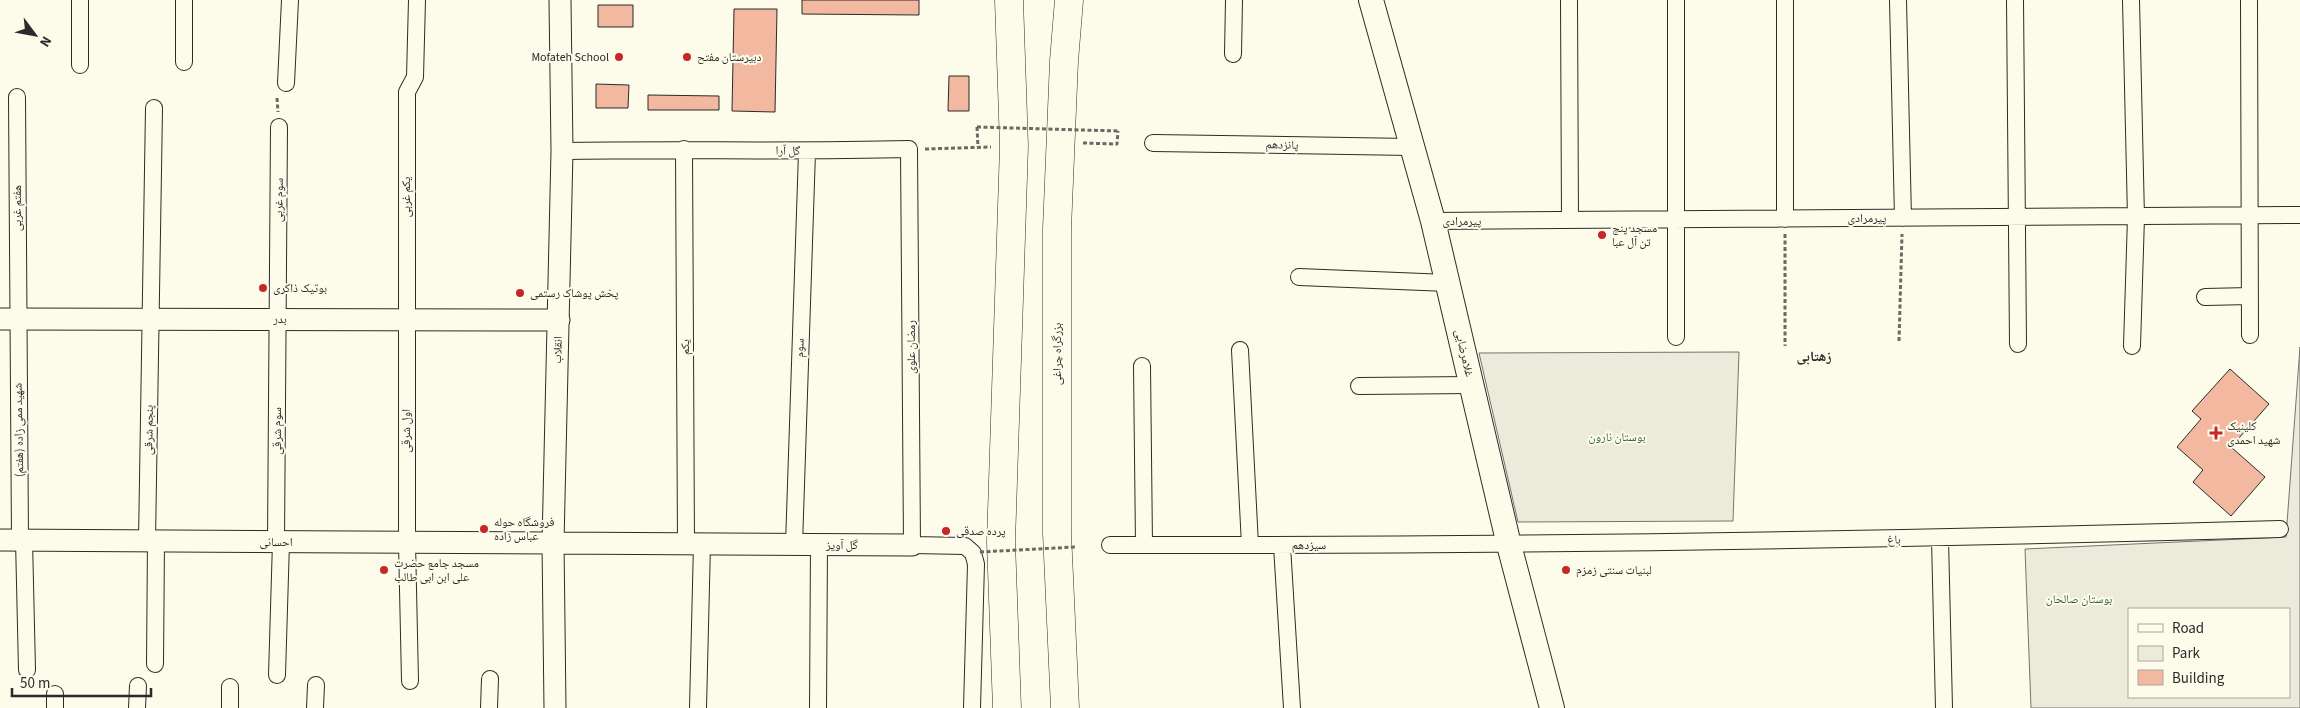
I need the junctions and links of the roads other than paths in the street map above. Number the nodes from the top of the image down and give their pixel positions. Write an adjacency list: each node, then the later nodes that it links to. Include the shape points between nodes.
1 (80, 0): 21 (street)
2 (184, 0): 20 (street)
3 (290, 0): 22 (street)
4 (417, 0): 47 (street, یکم غربی, via 415,77 407,92)
5 (560, 0): 30 (street, انقلاب)
6 (1010, 0): 18 (highway)
7 (1021, 0): 18 (highway)
8 (1069, 0): 91 (highway, بزرگراه چراغی, via 1057,239 1057,534)
9 (1234, 0): 19 (street)
10 (1371, 0): 27 (main road, غلامرضایی)
11 (1569, 0): 39 (street)
12 (1676, 0): 37 (street)
13 (1785, 0): 38 (street)
14 (1898, 0): 36 (street)
15 (2015, 0): 34 (street)
16 (2131, 0): 35 (street)
17 (2249, 0): 33 (street)
18 (1012, 49): 90 (highway, via 1014,146 1001,542)
19 (1233, 54)
20 (184, 62)
21 (80, 65)
22 (286, 83)
23 (16, 97): 45 (street, هفتم غربی)
24 (154, 108): 46 (street, پنجم شرقی)
25 (280, 127): 48 (street, سوم غربی)
26 (1152, 143): 27 (street, پانزدهم)
27 (1411, 147): 40 (main road, غلامرضایی)
28 (684, 149): 30 (street, گل آرا); 31 (street, گل آرا); 65 (street, یکم)
29 (909, 150): 31 (street, گل آرا); 70 (street, رمضان علوی)
30 (562, 151): 49 (street, انقلاب)
31 (807, 152): 66 (street, سوم)
32 (2300, 215): 33 (street, پیرمرادی)
33 (2249, 216): 35 (street, پیرمرادی); 43 (street)
34 (2018, 217): 35 (street, پیرمرادی); 36 (street, پیرمرادی); 52 (street)
35 (2136, 217): 53 (street)
36 (1903, 218): 38 (street, پیرمرادی)
37 (1675, 219): 38 (street, پیرمرادی); 39 (street, پیرمرادی); 51 (street)
38 (1785, 219)
39 (1570, 220): 40 (street, پیرمرادی)
40 (1434, 221): 42 (main road, غلامرضایی)
41 (1299, 277): 42 (street)
42 (1448, 282): 57 (main road, غلامرضایی)
43 (2250, 296): 44 (street); 50 (street)
44 (2205, 297)
45 (9, 319): 46 (street, بدر); 60 (street, شهید ممی زاده (هفتم))
46 (151, 319): 48 (street, بدر); 61 (street, پنجم شرقی)
47 (406, 319): 48 (street, بدر); 49 (street, بدر); 63 (street, اول شرقی)
48 (278, 320): 62 (street, سوم شرقی)
49 (559, 320): 64 (street, انقلاب)
50 (2250, 335)
51 (1676, 337)
52 (2018, 344)
53 (2132, 346)
54 (1240, 350): 72 (street)
55 (1142, 366): 71 (street)
56 (1359, 386): 57 (street)
57 (1472, 386): 69 (main road, غلامرضایی)
58 (2280, 529): 59 (street, باغ)
59 (1940, 539): 69 (street, باغ); 94 (street)
60 (15, 540): 61 (street, احسانی); 75 (street, شهید ممی زاده (هفتم))
61 (152, 541): 62 (street, احسانی); 74 (street, پنجم شرقی)
62 (278, 542): 63 (street, احسانی); 76 (street, سوم شرقی)
63 (407, 542): 64 (street, احسانی); 78 (street, اول شرقی)
64 (553, 543): 65 (street, گل آویز); 82 (street, انقلاب)
65 (694, 544): 66 (street, گل آویز); 87 (street, یکم)
66 (794, 545): 67 (street, گل آویز)
67 (819, 545): 70 (street, گل آویز); 88 (street)
68 (1110, 545): 71 (street, سیزدهم)
69 (1509, 545): 73 (street, سیزدهم); 93 (main road, غلامرضایی)
70 (912, 546): 89 (street, گل آویز, via 965,546 973,553 976,564)
71 (1144, 546): 72 (street, سیزدهم)
72 (1250, 546): 73 (street, سیزدهم)
73 (1282, 546): 92 (street)
74 (155, 664)
75 (27, 670)
76 (277, 675)
77 (490, 679): 86 (street)
78 (410, 681)
79 (316, 685): 85 (street)
80 (138, 686): 83 (street)
81 (230, 687): 84 (street)
82 (556, 705)
83 (137, 708)
84 (230, 708)
85 (315, 708)
86 (489, 708)
87 (698, 708)
88 (818, 708)
89 (972, 708)
90 (1007, 708)
91 (1065, 708)
92 (1292, 708)
93 (1552, 708)
94 (1944, 708)

